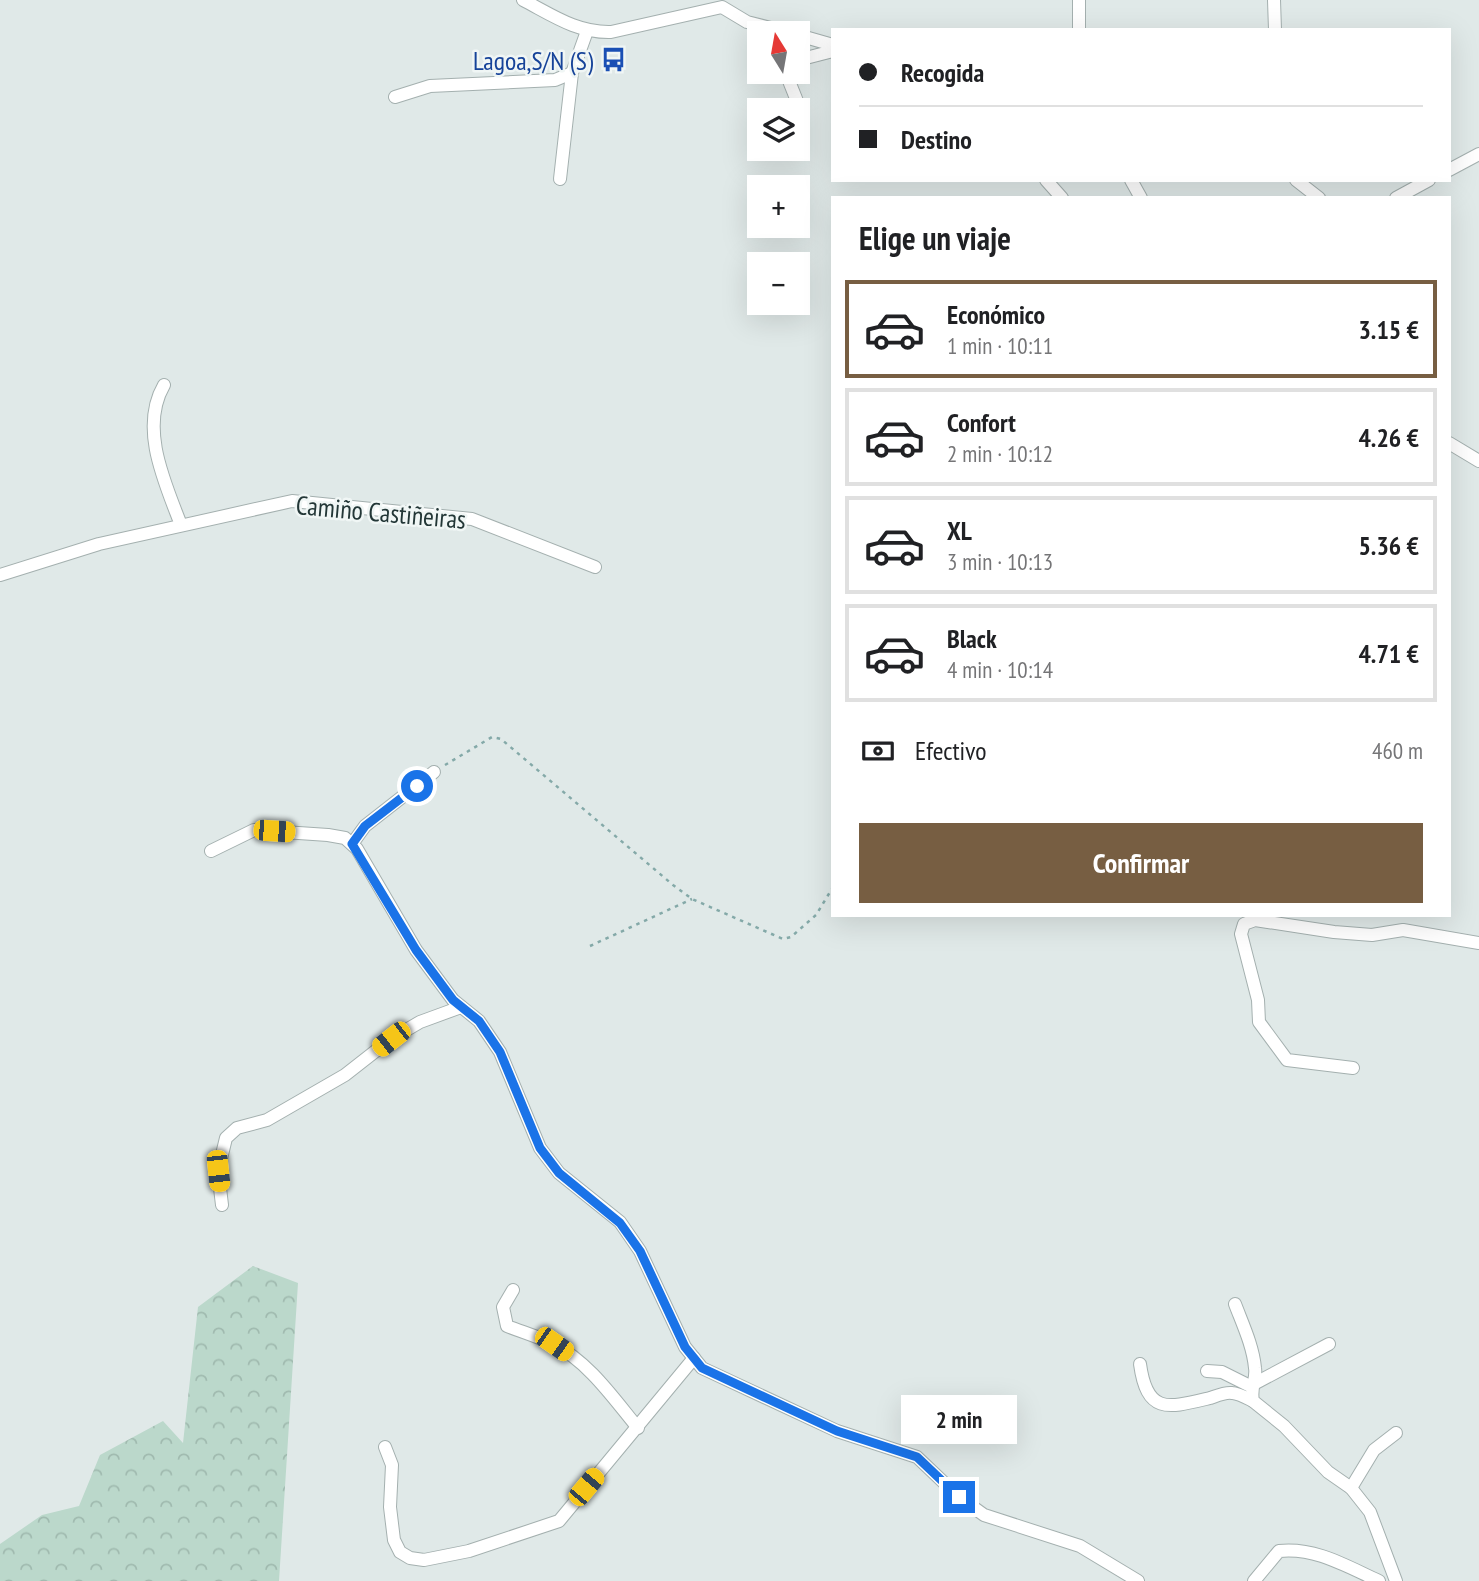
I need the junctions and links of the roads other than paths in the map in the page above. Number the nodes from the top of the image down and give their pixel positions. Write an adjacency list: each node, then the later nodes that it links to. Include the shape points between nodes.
1 (523, 0): 8 (street)
2 (1079, 0): 6 (street)
3 (1274, 0): 7 (street)
4 (722, 3): 5 (street); 8 (street, via 611,32)
5 (747, 22)
6 (1079, 28)
7 (1275, 28)
8 (587, 31): 13 (street)
9 (810, 38): 10 (street)
10 (831, 44)
11 (831, 52): 12 (street)
12 (810, 57)
13 (572, 73): 14 (street, via 555,80 430,86); 17 (street)
14 (395, 97)
15 (1479, 155): 16 (street)
16 (1451, 169)
17 (560, 178)
18 (1048, 182): 21 (street)
19 (1298, 182): 22 (street)
20 (1425, 182): 23 (street)
21 (1060, 196)
22 (1316, 196)
23 (1400, 196)
24 (164, 385): 27 (street, via 155,399 155,446)
25 (1451, 444): 26 (street)
26 (1479, 461)
27 (181, 526): 28 (street, Camiño Castiñeiras, via 292,501 472,519); 29 (street, Camiño Castiñeiras, via 99,544)
28 (595, 568)
29 (0, 575)
30 (434, 772): 31 (street, via 365,826)
31 (352, 844): 32 (street, via 328,835 254,830); 34 (street, via 416,950)
32 (211, 851)
33 (1479, 943): 35 (street, via 1403,930 1372,935 1255,920 1244,923 1241,934 1259,1021 1270,1040 1287,1060)
34 (461, 1007): 36 (street, via 420,1022 345,1075 267,1120 237,1128 226,1138 218,1171); 40 (street, via 479,1021 500,1052 540,1148 559,1173 620,1223 640,1251)
35 (1353, 1068)
36 (222, 1205)
37 (513, 1290): 45 (street, via 503,1307 507,1326 554,1344 570,1356 606,1388)
38 (1235, 1304): 43 (street, via 1256,1371)
39 (1329, 1344): 43 (street)
40 (694, 1358): 45 (street); 49 (street, via 702,1368 837,1431 917,1457 984,1515 1080,1546)
41 (1140, 1364): 44 (street, via 1149,1399 1161,1405 1231,1393)
42 (1208, 1371): 43 (street, via 1222,1372)
43 (1250, 1386): 44 (street)
44 (1253, 1401): 48 (street, via 1328,1472)
45 (638, 1428): 47 (street, via 559,1521 469,1551 424,1560 400,1552 394,1540 392,1465)
46 (1396, 1433): 48 (street, via 1374,1450)
47 (385, 1447)
48 (1352, 1488): 52 (street, via 1370,1513)
49 (1138, 1581)
50 (1254, 1581): 51 (street, via 1279,1551 1298,1549 1330,1558)
51 (1378, 1581)
52 (1396, 1581)

